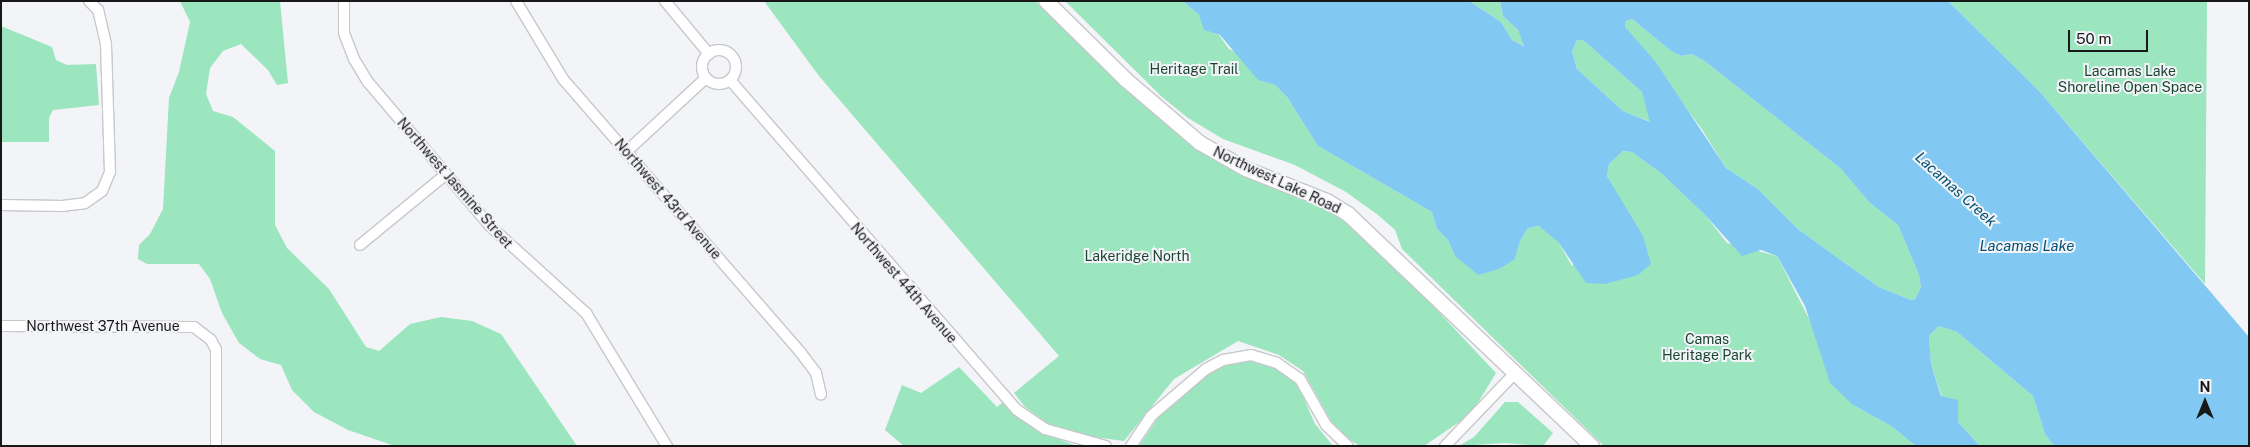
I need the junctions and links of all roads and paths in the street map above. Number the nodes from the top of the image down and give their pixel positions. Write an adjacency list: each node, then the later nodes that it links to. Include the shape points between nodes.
1 (89, 1): 11 (street, via 98,10 106,44 110,172 102,191 85,203)
2 (344, 1): 10 (street, Northwest Jasmine Street, via 344,33 354,59 368,82)
3 (516, 1): 9 (street, Northwest 43rd Avenue, via 553,64)
4 (665, 1): 6 (street)
5 (1046, 1): 14 (main road, Northwest Lake Road, via 1125,79 1200,143 1246,169 1327,201 1348,214)
6 (709, 54): 7 (street, via 703,64); 8 (street, via 722,50 733,58 736,70)
7 (706, 78): 8 (street, via 720,84); 9 (street)
8 (730, 80): 18 (street, Northwest 44th Avenue, via 1017,410 1046,429)
9 (626, 152): 15 (street, Northwest 43rd Avenue, via 802,353 816,374)
10 (445, 174): 12 (street); 17 (street, Northwest Jasmine Street, via 510,247 586,313)
11 (1, 205)
12 (360, 245)
13 (1, 326): 16 (street, Northwest 37th Avenue, via 182,325 204,333 216,350)
14 (1514, 374): 21 (street); 22 (main road, Northwest Lake Road)
15 (821, 394)
16 (216, 446)
17 (667, 446)
18 (1106, 446)
19 (1131, 446): 20 (street, via 1151,416 1206,369 1223,360 1251,356 1277,363 1300,379 1326,426)
20 (1348, 446)
21 (1445, 446)
22 (1592, 446)

